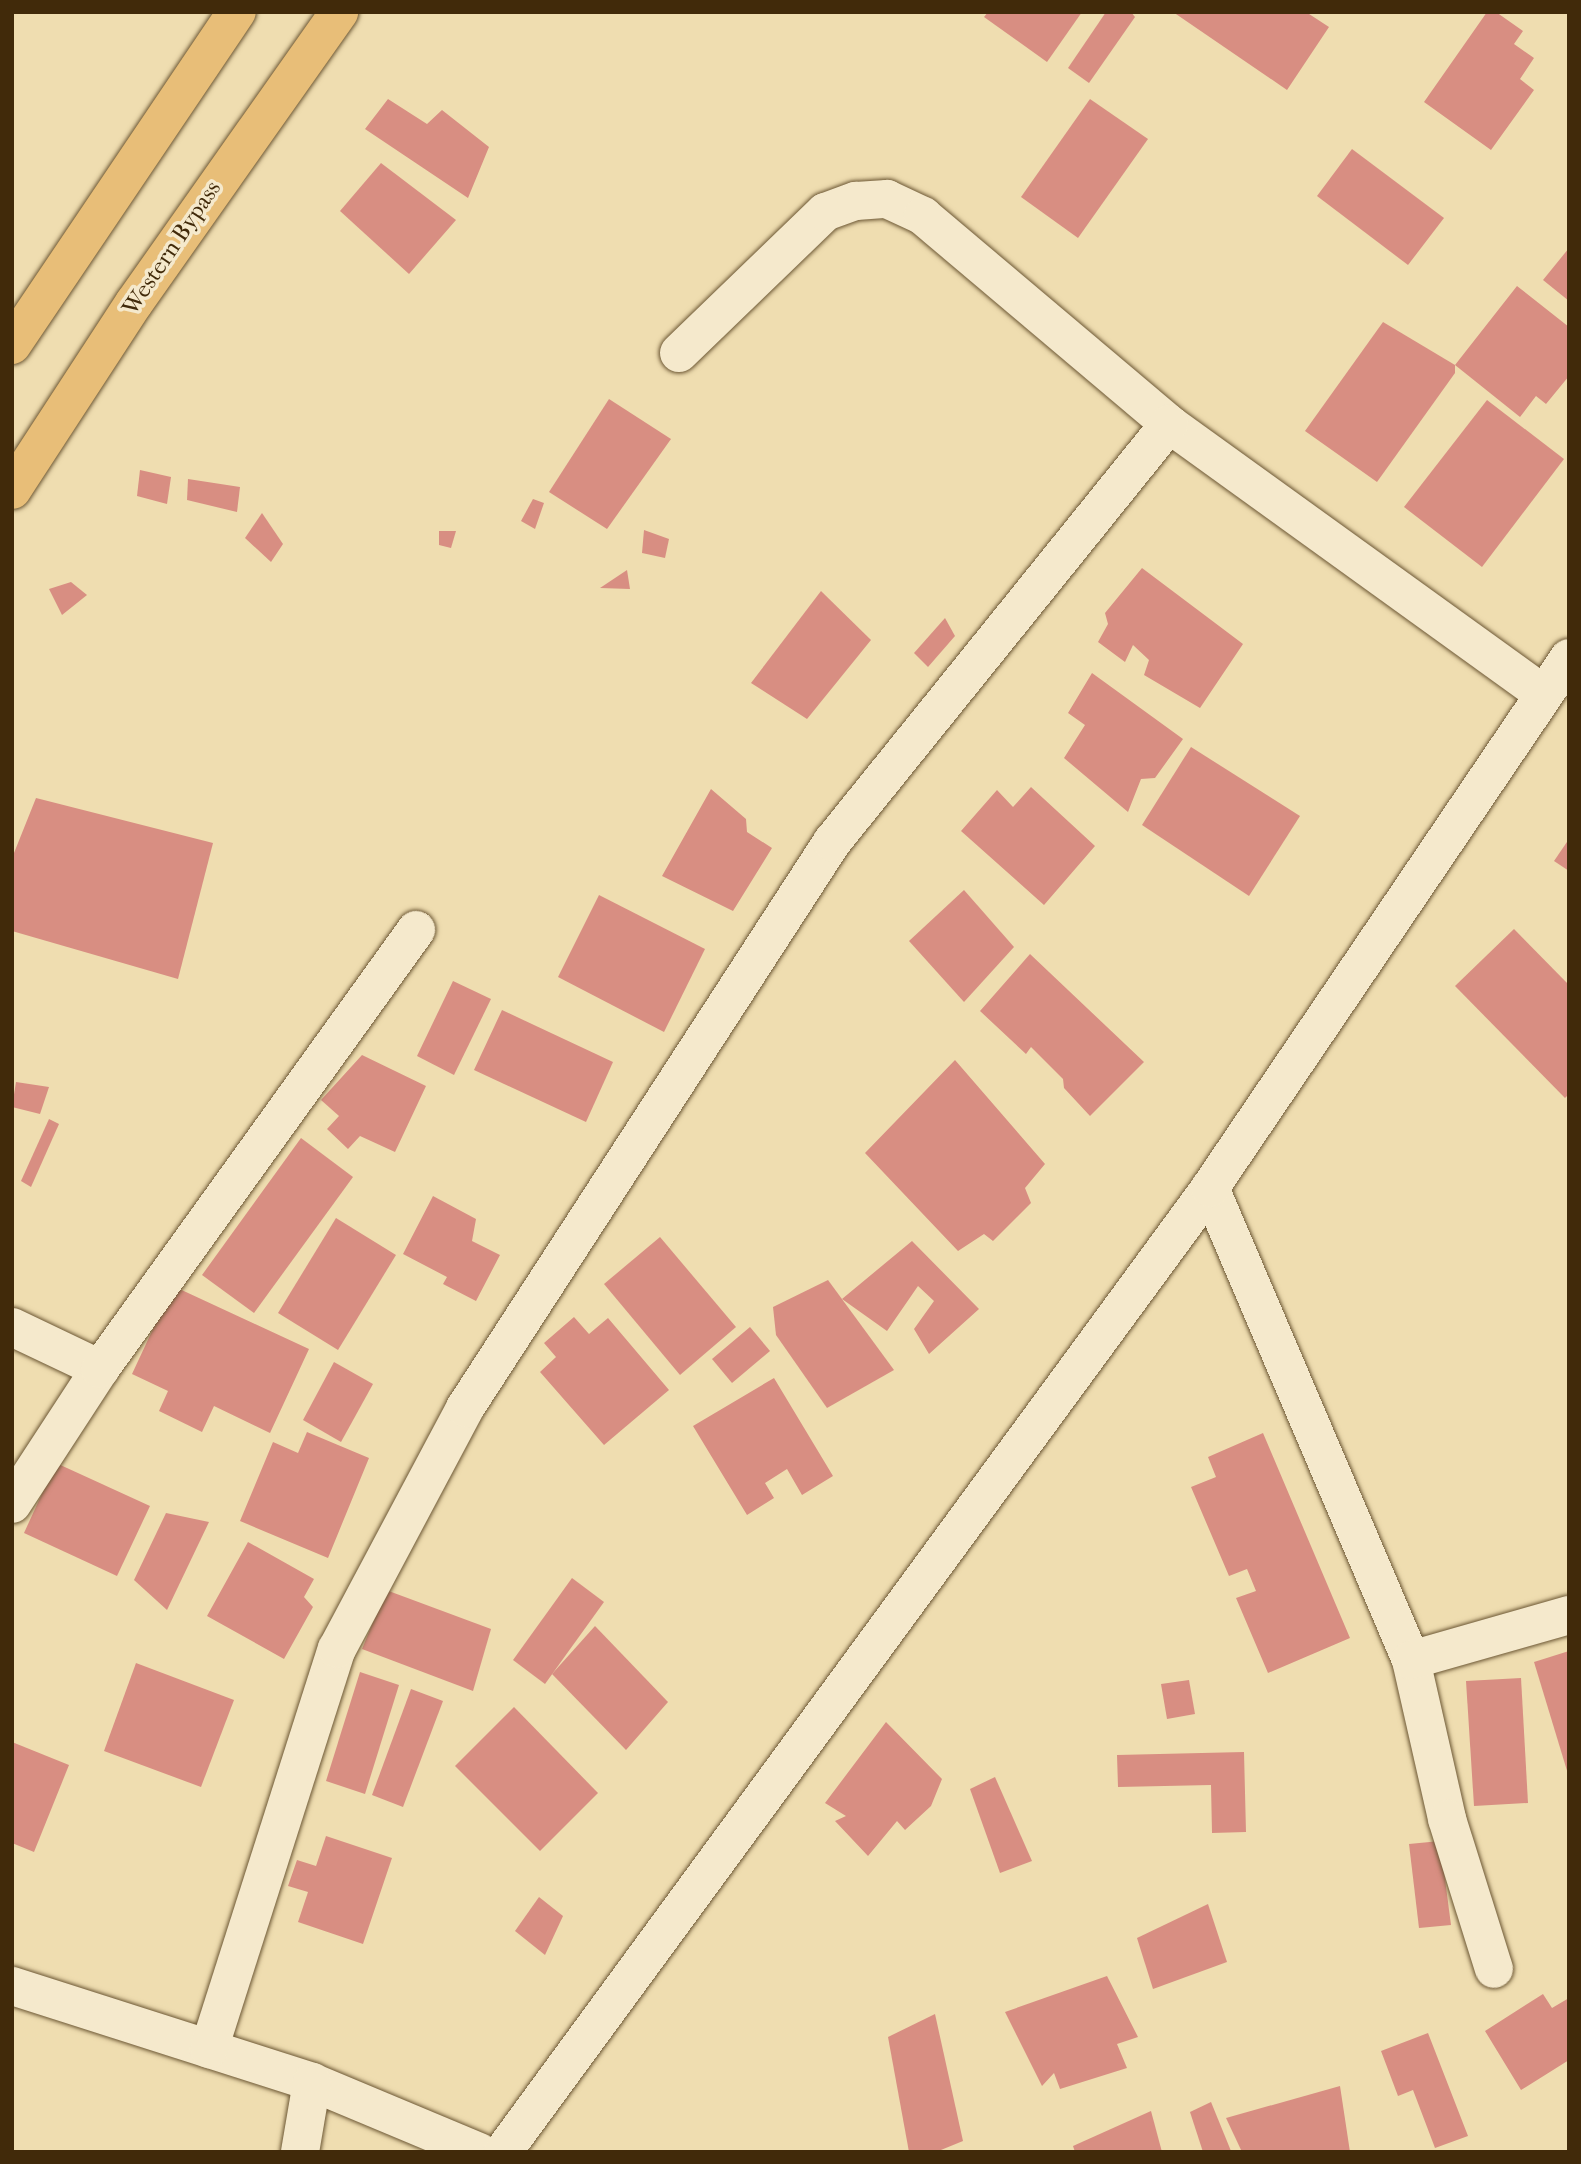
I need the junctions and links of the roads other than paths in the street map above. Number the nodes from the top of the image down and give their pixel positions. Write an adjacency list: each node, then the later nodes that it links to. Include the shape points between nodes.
1 (237, 12): 3 (main road)
2 (340, 12): 6 (main road, Western Bypass, via 134,303)
3 (12, 345)
4 (679, 353): 5 (street, via 825,212 856,201 887,199 923,216)
5 (1169, 424): 8 (street); 18 (street, via 832,842 465,1408 337,1649)
6 (12, 489)
7 (1569, 658): 8 (street)
8 (1544, 694): 10 (street)
9 (416, 930): 12 (street)
10 (1210, 1188): 15 (street); 22 (street)
11 (12, 1327): 12 (street)
12 (100, 1369): 13 (street)
13 (12, 1504)
14 (1569, 1615): 15 (street)
15 (1411, 1660): 16 (street, via 1447,1819)
16 (1494, 1969)
17 (14, 1991): 18 (street)
18 (209, 2049): 19 (street)
19 (312, 2082): 20 (street); 21 (street)
20 (300, 2152)
21 (479, 2152)
22 (503, 2152)

